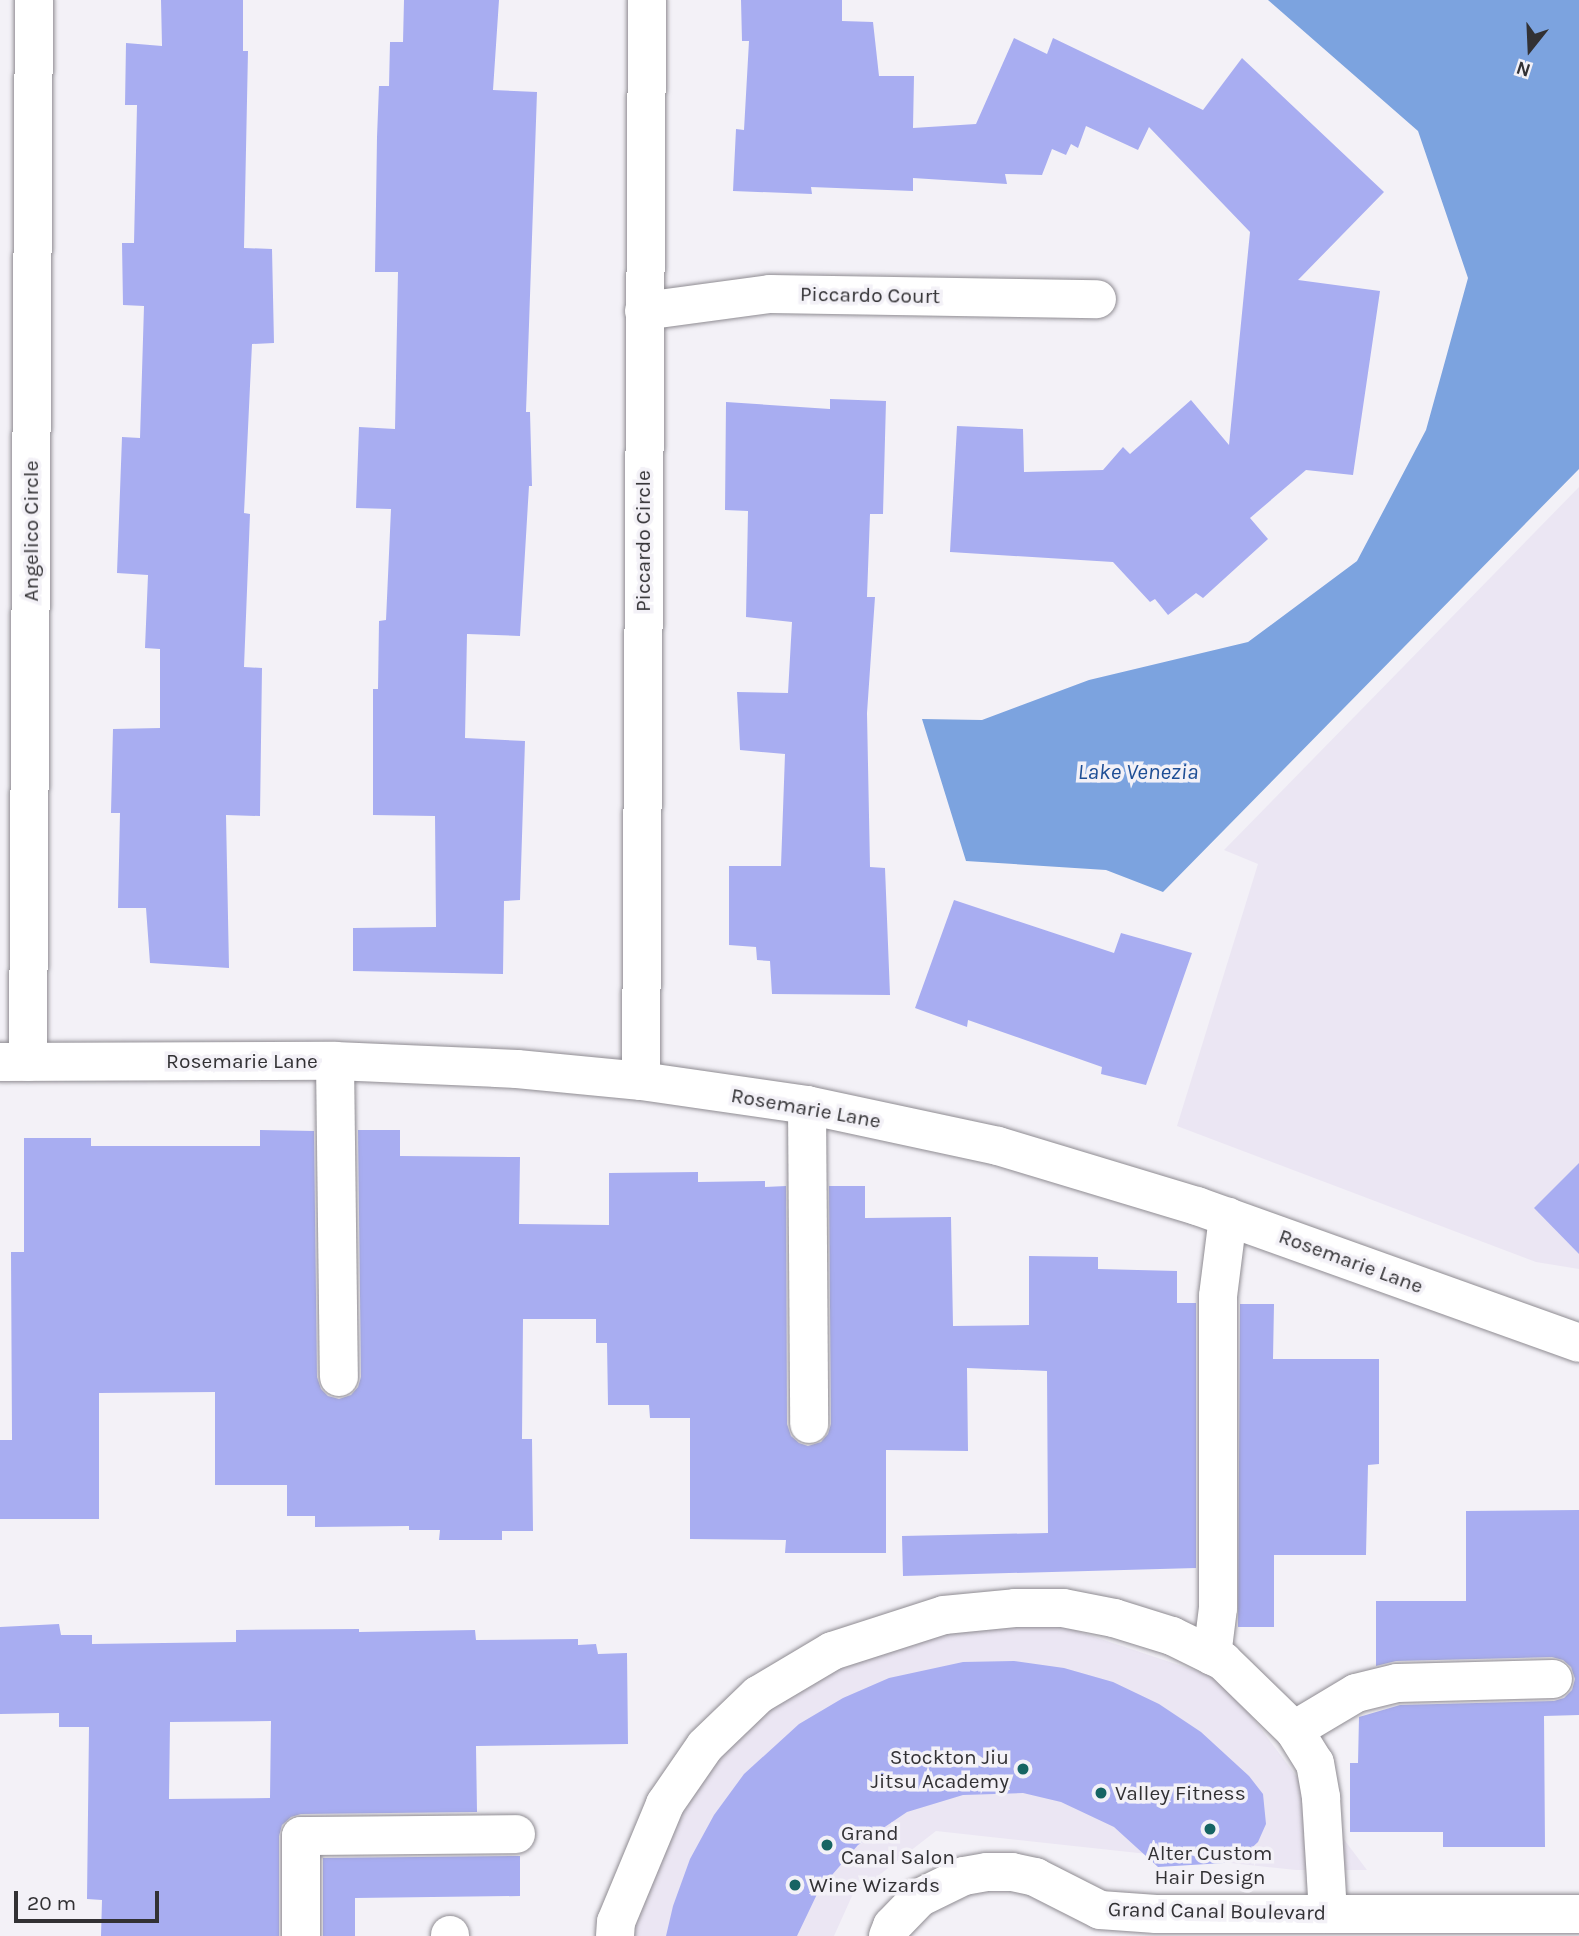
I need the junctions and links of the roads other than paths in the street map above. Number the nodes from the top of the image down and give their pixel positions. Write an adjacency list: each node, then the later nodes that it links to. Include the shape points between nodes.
1 (34, 0): 6 (street, Angelico Circle)
2 (647, 0): 4 (street, Piccardo Circle)
3 (1097, 299): 4 (street, Piccardo Court, via 770,294)
4 (644, 311): 7 (street, Piccardo Circle)
5 (335, 1061): 6 (street, Rosemarie Lane); 7 (street, Rosemarie Lane, via 517,1069); 11 (street)
6 (14, 1062)
7 (641, 1081): 8 (street, Rosemarie Lane)
8 (807, 1105): 9 (street, Rosemarie Lane, via 998,1146); 12 (street)
9 (1228, 1217): 10 (street, Rosemarie Lane); 13 (street, via 1218,1296 1218,1608)
10 (1579, 1343)
11 (339, 1377)
12 (809, 1424)
13 (1212, 1656): 15 (street, via 1223,1661); 20 (street, via 1172,1636 1114,1618 1051,1608 944,1615 832,1651 758,1695 705,1746 665,1804 616,1922)
14 (1553, 1679): 15 (street, via 1397,1683 1356,1692)
15 (1294, 1730): 17 (street, via 1315,1763)
16 (516, 1834): 19 (street, via 301,1836)
17 (1328, 1914): 18 (street, Grand Canal Boulevard); 21 (street, Grand Canal Boulevard, via 1100,1910 1035,1877 987,1872 964,1876 919,1898)
18 (1579, 1914)
19 (301, 1936)
20 (615, 1936)
21 (888, 1936)

